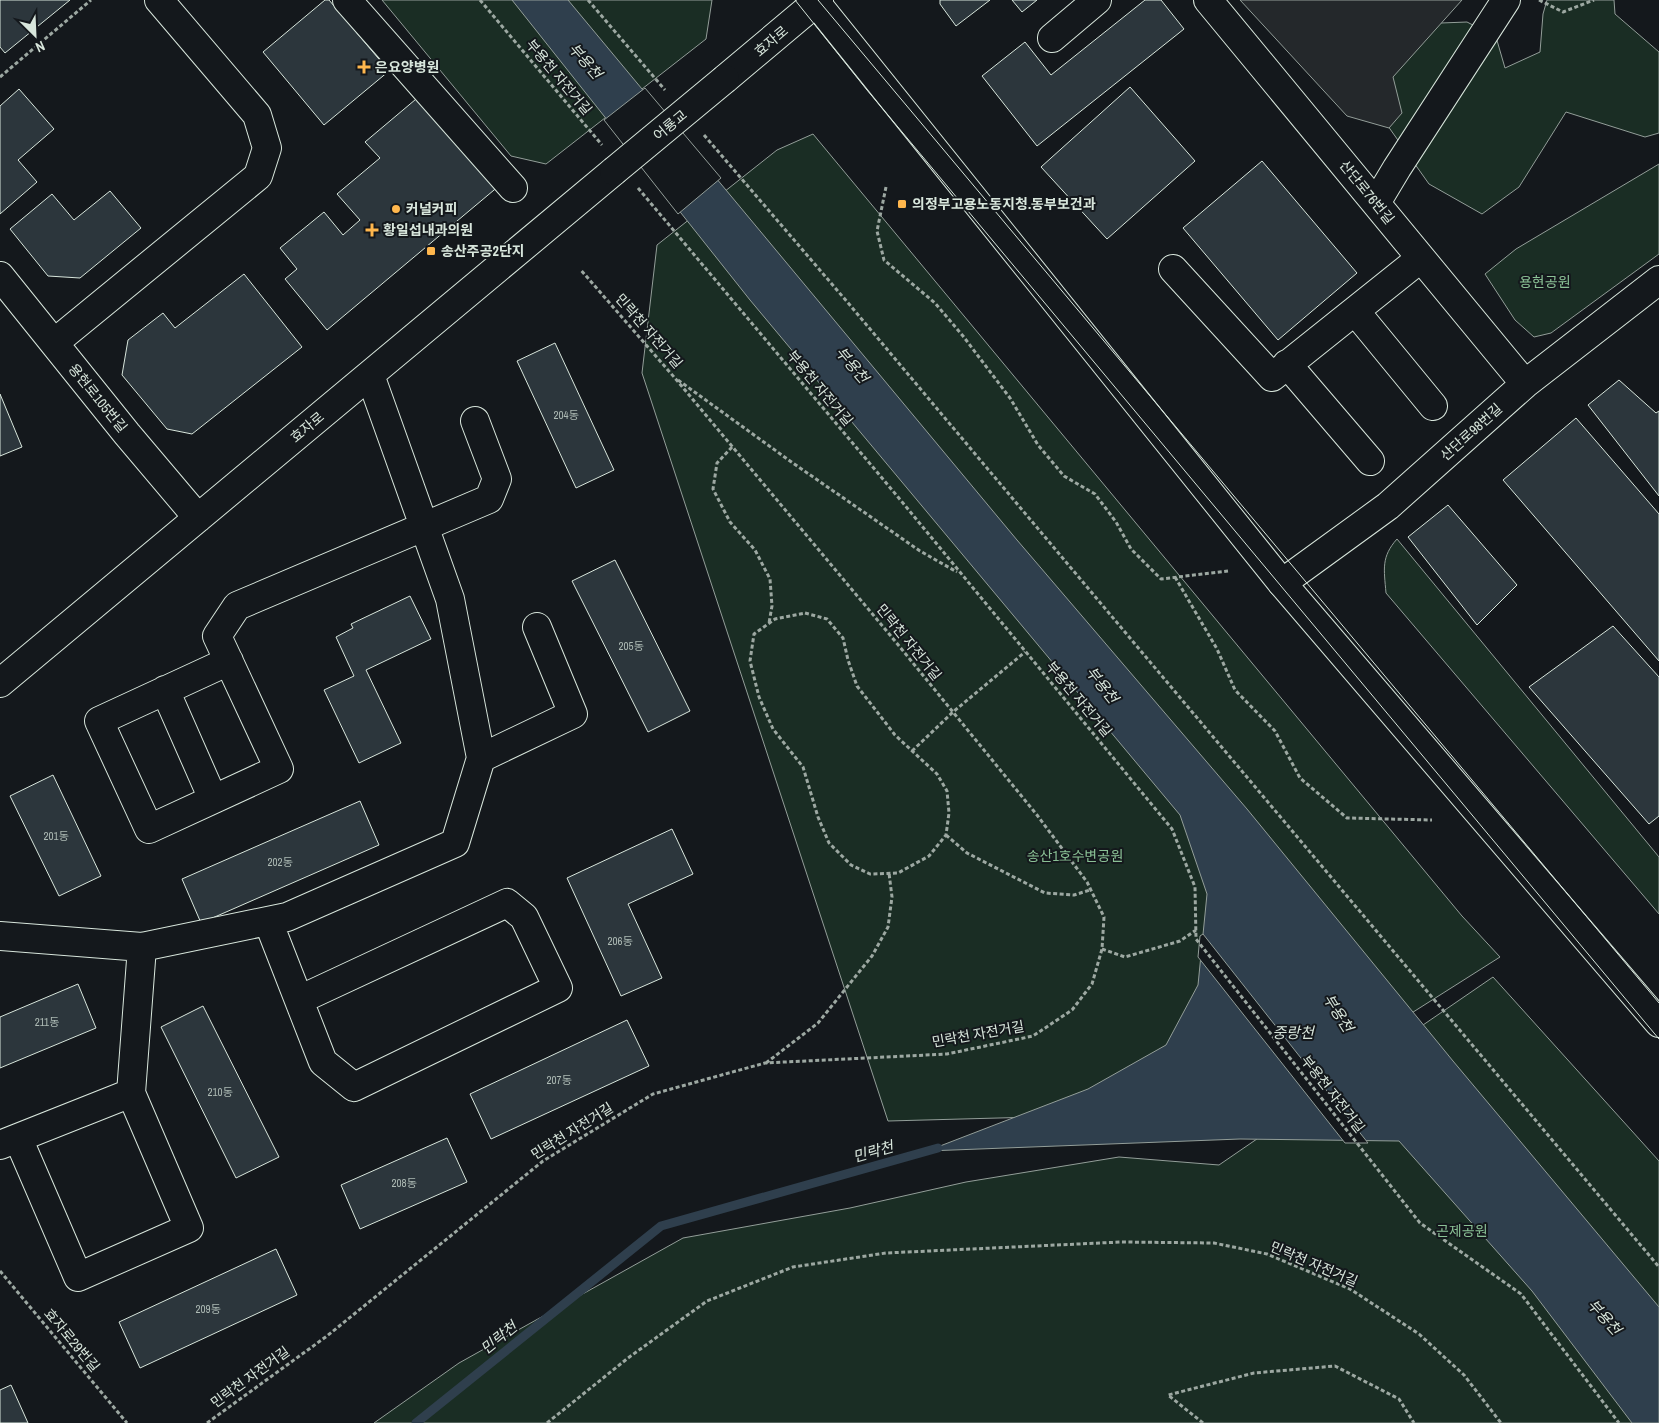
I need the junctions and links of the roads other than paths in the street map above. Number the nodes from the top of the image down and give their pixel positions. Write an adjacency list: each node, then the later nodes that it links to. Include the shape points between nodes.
1 (159, 0): 17 (street, via 258,115 267,148 258,176)
2 (347, 0): 10 (street)
3 (1097, 0): 7 (street)
4 (1208, 0): 11 (street, 산단로76번길)
5 (1506, 0): 11 (street)
6 (816, 1): 8 (street, 효자로); 26 (street)
7 (1052, 38)
8 (725, 78): 9 (street, 어룡교, bridge)
9 (624, 177): 19 (street, 효자로)
10 (513, 188)
11 (1376, 203): 12 (street, 산단로76번길)
12 (1421, 258): 16 (street); 20 (street, 산단로76번길)
13 (1173, 269): 18 (street, via 1272,377)
14 (0, 276): 17 (street, 용현로105번길)
15 (1659, 280): 20 (street, 산단로98번길)
16 (1355, 311): 18 (street); 21 (street)
17 (54, 343): 24 (street, 용현로105번길)
18 (1287, 364): 23 (street)
19 (370, 374): 24 (street, 효자로); 25 (street)
20 (1525, 384): 26 (street, 산단로98번길, via 1388,506)
21 (1433, 406)
22 (475, 421): 25 (street, via 497,479 489,498)
23 (1370, 461)
24 (198, 518): 29 (street, 효자로)
25 (424, 526): 28 (street, via 238,606 217,636); 31 (street, via 450,599)
26 (1282, 582): 37 (street)
27 (537, 628): 31 (street, via 573,714)
28 (229, 661): 30 (street); 32 (street, via 279,769)
29 (0, 683)
30 (165, 690): 32 (street); 32 (street, via 99,721 149,829)
31 (481, 758): 33 (street, via 455,843 287,917)
32 (213, 799)
33 (268, 921): 35 (street); 36 (street)
34 (0, 936): 35 (street)
35 (142, 947): 38 (street)
36 (299, 1000): 36 (street, via 324,1062 354,1087 558,988 524,917 507,903)
37 (1659, 1024)
38 (130, 1092): 39 (street); 39 (street, via 189,1228 78,1277)
39 (9, 1141)

